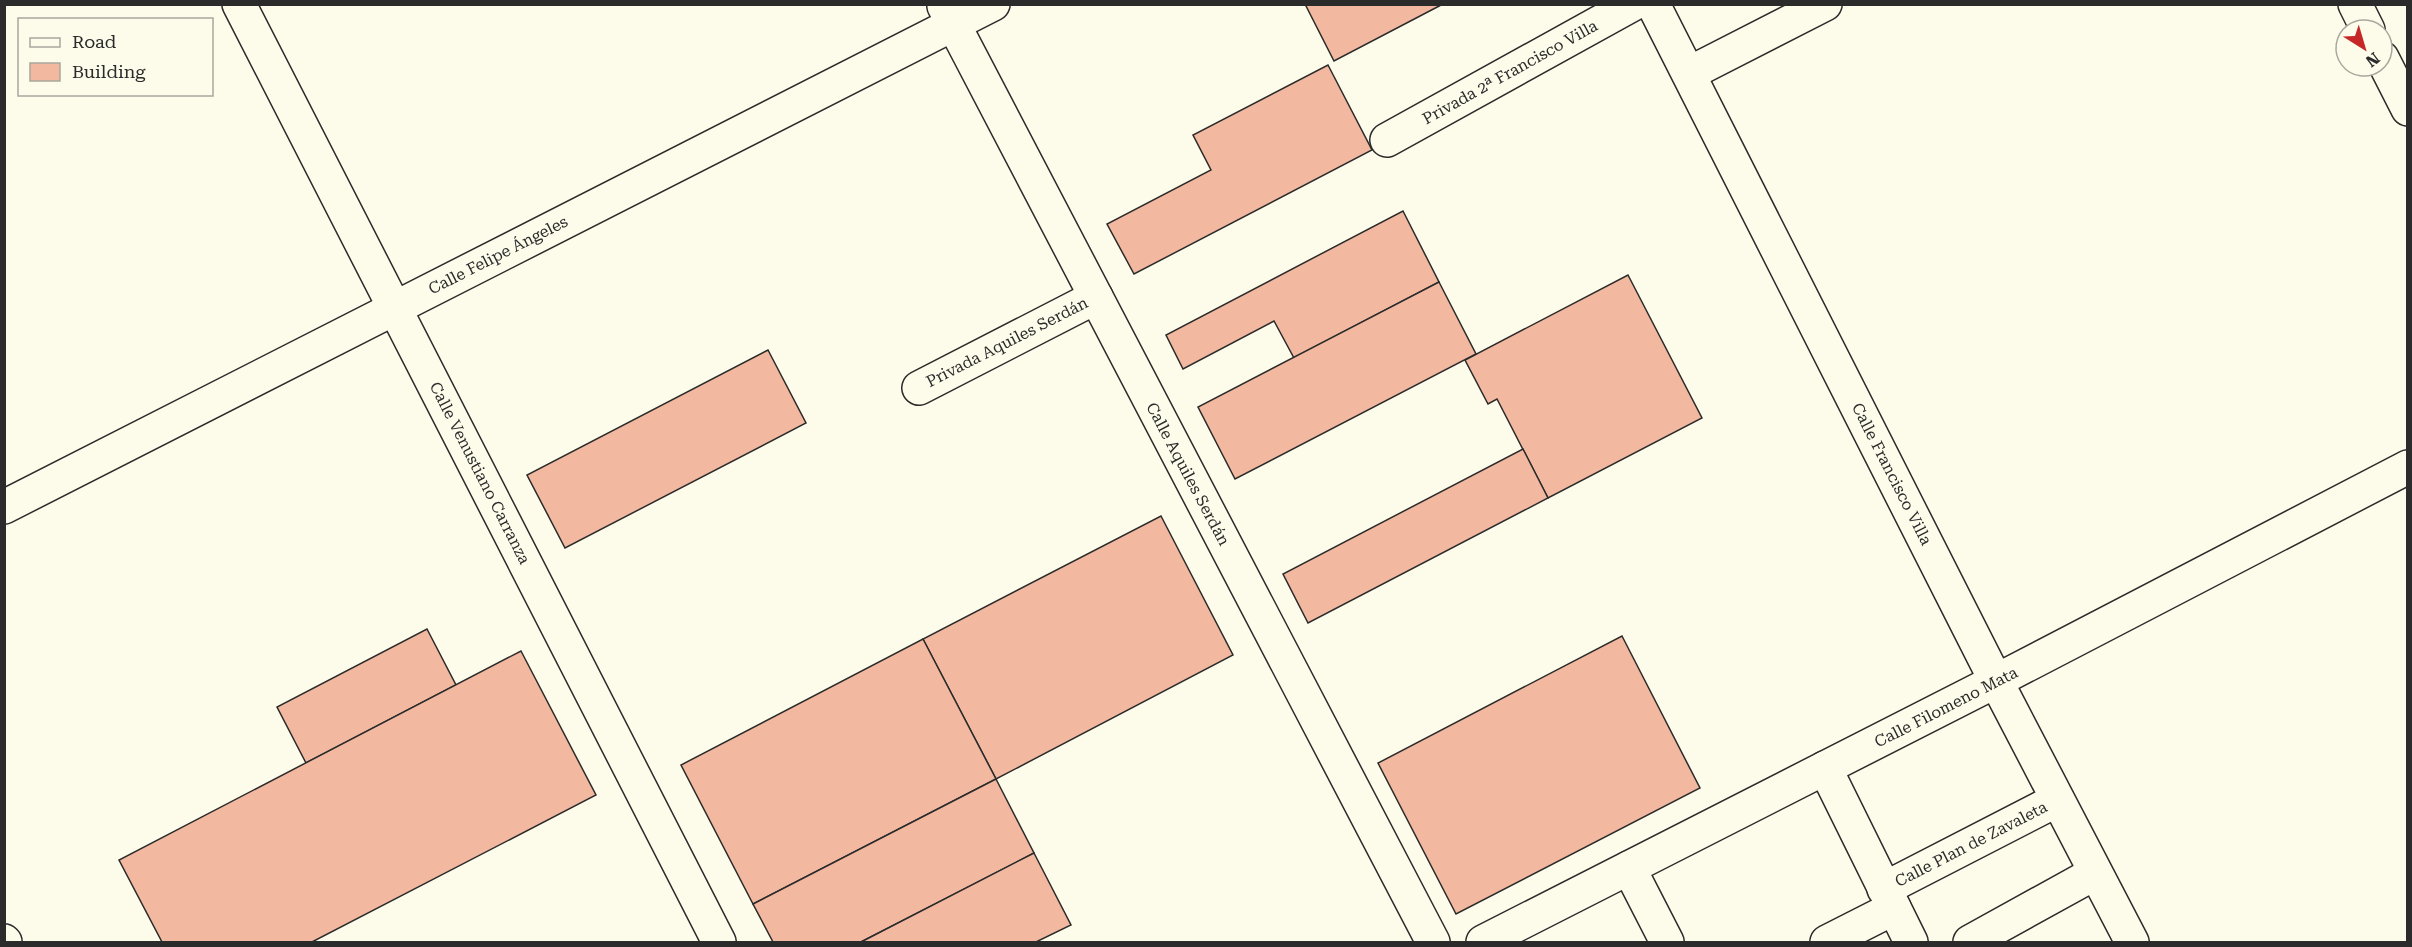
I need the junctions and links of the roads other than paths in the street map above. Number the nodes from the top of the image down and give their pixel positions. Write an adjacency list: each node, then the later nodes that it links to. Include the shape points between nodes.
1 (239, 4): 14 (street, Calle Venustiano Carranza)
2 (993, 4): 7 (street, Calle Felipe Ángeles)
3 (1633, 4): 12 (street, Privada 2ª Francisco Villa)
4 (1653, 4): 9 (street, Calle Francisco Villa)
5 (1825, 4): 9 (street)
6 (2355, 4): 8 (street)
7 (949, 15): 13 (street, Calle Aquiles Serdán); 14 (street, Calle Felipe Ángeles)
8 (2362, 18)
9 (1690, 73): 18 (street, Calle Francisco Villa)
10 (2392, 78): 11 (street)
11 (2408, 109)
12 (1387, 140)
13 (1096, 297): 15 (street, Privada Aquiles Serdán); 25 (street, Calle Aquiles Serdán)
14 (395, 307): 17 (street, Calle Felipe Ángeles); 24 (street, Calle Venustiano Carranza)
15 (919, 388)
16 (2408, 467): 18 (street, Calle Filomeno Mata)
17 (4, 507)
18 (1996, 681): 19 (street, Calle Filomeno Mata); 20 (street, Calle Francisco Villa)
19 (1825, 768): 21 (street, Calle Filomeno Mata); 23 (street)
20 (2057, 800): 22 (street, Calle Francisco Villa); 23 (street, Calle Plan de Zavaleta)
21 (1629, 868): 26 (street, Calle Filomeno Mata); 27 (street)
22 (2095, 873): 30 (street); 31 (street, Calle Francisco Villa)
23 (1889, 899): 28 (street, Calle Plan de Zavaleta); 29 (street)
24 (719, 942)
25 (1433, 942)
26 (1483, 942)
27 (1667, 942)
28 (1827, 942)
29 (1911, 942)
30 (1970, 942)
31 (2132, 942)

